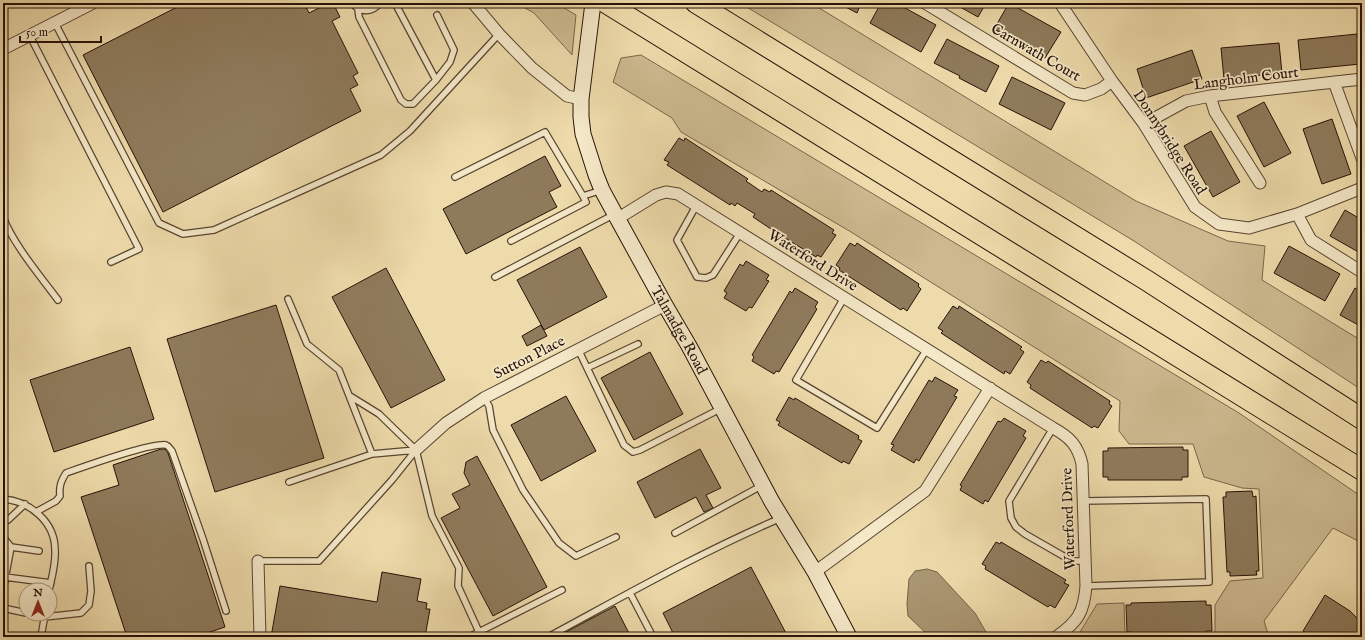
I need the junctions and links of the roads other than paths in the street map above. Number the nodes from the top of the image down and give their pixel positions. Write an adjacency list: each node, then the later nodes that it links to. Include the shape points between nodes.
1 (93, 3): 13 (street)
2 (352, 3): 10 (lane)
3 (380, 3): 10 (lane, via 371,10)
4 (395, 3): 18 (lane)
5 (473, 3): 14 (street)
6 (606, 3): 55 (highway)
7 (696, 3): 51 (highway, via 1146,280)
8 (926, 3): 19 (street, Carnwath Court, via 1073,93 1086,95)
9 (1060, 3): 19 (street, Donnybridge Road)
10 (358, 9): 18 (lane, via 359,17 401,100 406,104 413,104)
11 (592, 10): 22 (street, Talmadge Road)
12 (437, 14): 18 (lane, via 454,50 450,62)
13 (55, 23): 14 (lane, via 159,223 183,234 214,230 381,155 410,131); 15 (street)
14 (499, 34): 22 (street, via 532,68 561,92)
15 (30, 36): 16 (street); 36 (lane, via 138,249)
16 (3, 49)
17 (1362, 79): 20 (street, Langholm Court)
18 (436, 80)
19 (1112, 81): 23 (street, Donnybridge Road)
20 (1334, 82): 21 (street, Langholm Court); 24 (street)
21 (1210, 96): 23 (street, Langholm Court, via 1186,100); 26 (street, via 1215,112)
22 (581, 99): 28 (street, Talmadge Road, via 583,134)
23 (1144, 124): 31 (street, Donnybridge Road, via 1195,207 1219,224 1248,228)
24 (1362, 158)
25 (455, 177): 29 (lane, via 545,132)
26 (1260, 183)
27 (1362, 188): 31 (street, Donnybridge Road)
28 (602, 190): 29 (lane); 32 (street, Talmadge Road)
29 (583, 196): 35 (lane, via 586,202)
30 (696, 206): 32 (street, Waterford Drive, via 678,194 666,192); 34 (street, Waterford Drive); 34 (lane, via 677,240 696,277 706,278 713,275)
31 (1297, 214): 37 (street, via 1311,240)
32 (616, 216): 38 (lane); 42 (street, Talmadge Road)
33 (3, 217): 41 (lane, via 18,244)
34 (740, 232): 39 (street, Waterford Drive)
35 (511, 241)
36 (111, 262)
37 (1362, 272)
38 (495, 277)
39 (844, 298): 45 (street, Waterford Drive); 45 (lane, via 796,380 877,428)
40 (288, 299): 48 (lane, via 307,344 339,370)
41 (58, 300)
42 (665, 306): 44 (street, Sutton Place); 50 (street, Talmadge Road)
43 (638, 344): 46 (lane)
44 (578, 349): 46 (lane); 49 (street, Sutton Place)
45 (927, 349): 47 (street, Waterford Drive)
46 (587, 368): 50 (lane, via 624,445 633,452)
47 (990, 388): 52 (street, Waterford Drive); 72 (street, via 925,491)
48 (350, 396): 53 (lane, via 379,414); 54 (lane)
49 (484, 398): 53 (street, Sutton Place, via 446,423); 66 (lane, via 489,406 493,430 523,490 559,543 576,556)
50 (722, 408): 57 (street, Talmadge Road)
51 (1362, 419)
52 (1053, 428): 59 (street, Waterford Drive, via 1065,434 1080,456); 70 (lane, via 1010,501 1011,518 1025,534 1072,561)
53 (416, 450): 54 (lane); 69 (lane, via 319,561); 85 (lane, via 432,516 459,568 458,586)
54 (372, 454): 56 (lane)
55 (1362, 470)
56 (289, 482)
57 (763, 485): 62 (street, Talmadge Road); 64 (lane)
58 (3, 500): 60 (lane)
59 (1083, 502): 70 (street, Waterford Drive); 76 (lane, via 1206,499 1209,582)
60 (25, 504): 61 (lane); 63 (lane)
61 (36, 512): 75 (lane, via 48,524 56,548); 82 (lane, via 60,496 60,481 66,473 146,447 169,447 204,539)
62 (782, 518): 72 (street, Talmadge Road); 79 (lane)
63 (3, 522)
64 (675, 533)
65 (3, 537): 67 (lane)
66 (616, 537)
67 (11, 547): 68 (lane); 73 (lane)
68 (38, 551)
69 (258, 561): 87 (street)
70 (1085, 561): 76 (street, Waterford Drive)
71 (89, 566): 83 (lane, via 89,605 81,613)
72 (814, 572): 91 (street, Talmadge Road)
73 (5, 577): 74 (lane); 77 (lane)
74 (43, 582)
75 (51, 582)
76 (1086, 586): 92 (street, Waterford Drive, via 1080,614 1073,624)
77 (3, 590)
78 (562, 590): 85 (lane)
79 (630, 593): 89 (lane); 90 (lane)
80 (3, 608): 81 (lane)
81 (18, 611)
82 (226, 612)
83 (58, 614)
84 (44, 622): 86 (lane)
85 (479, 632): 88 (lane)
86 (41, 637)
87 (260, 637)
88 (469, 637)
89 (548, 637)
90 (653, 637)
91 (849, 637)
92 (1056, 637)

